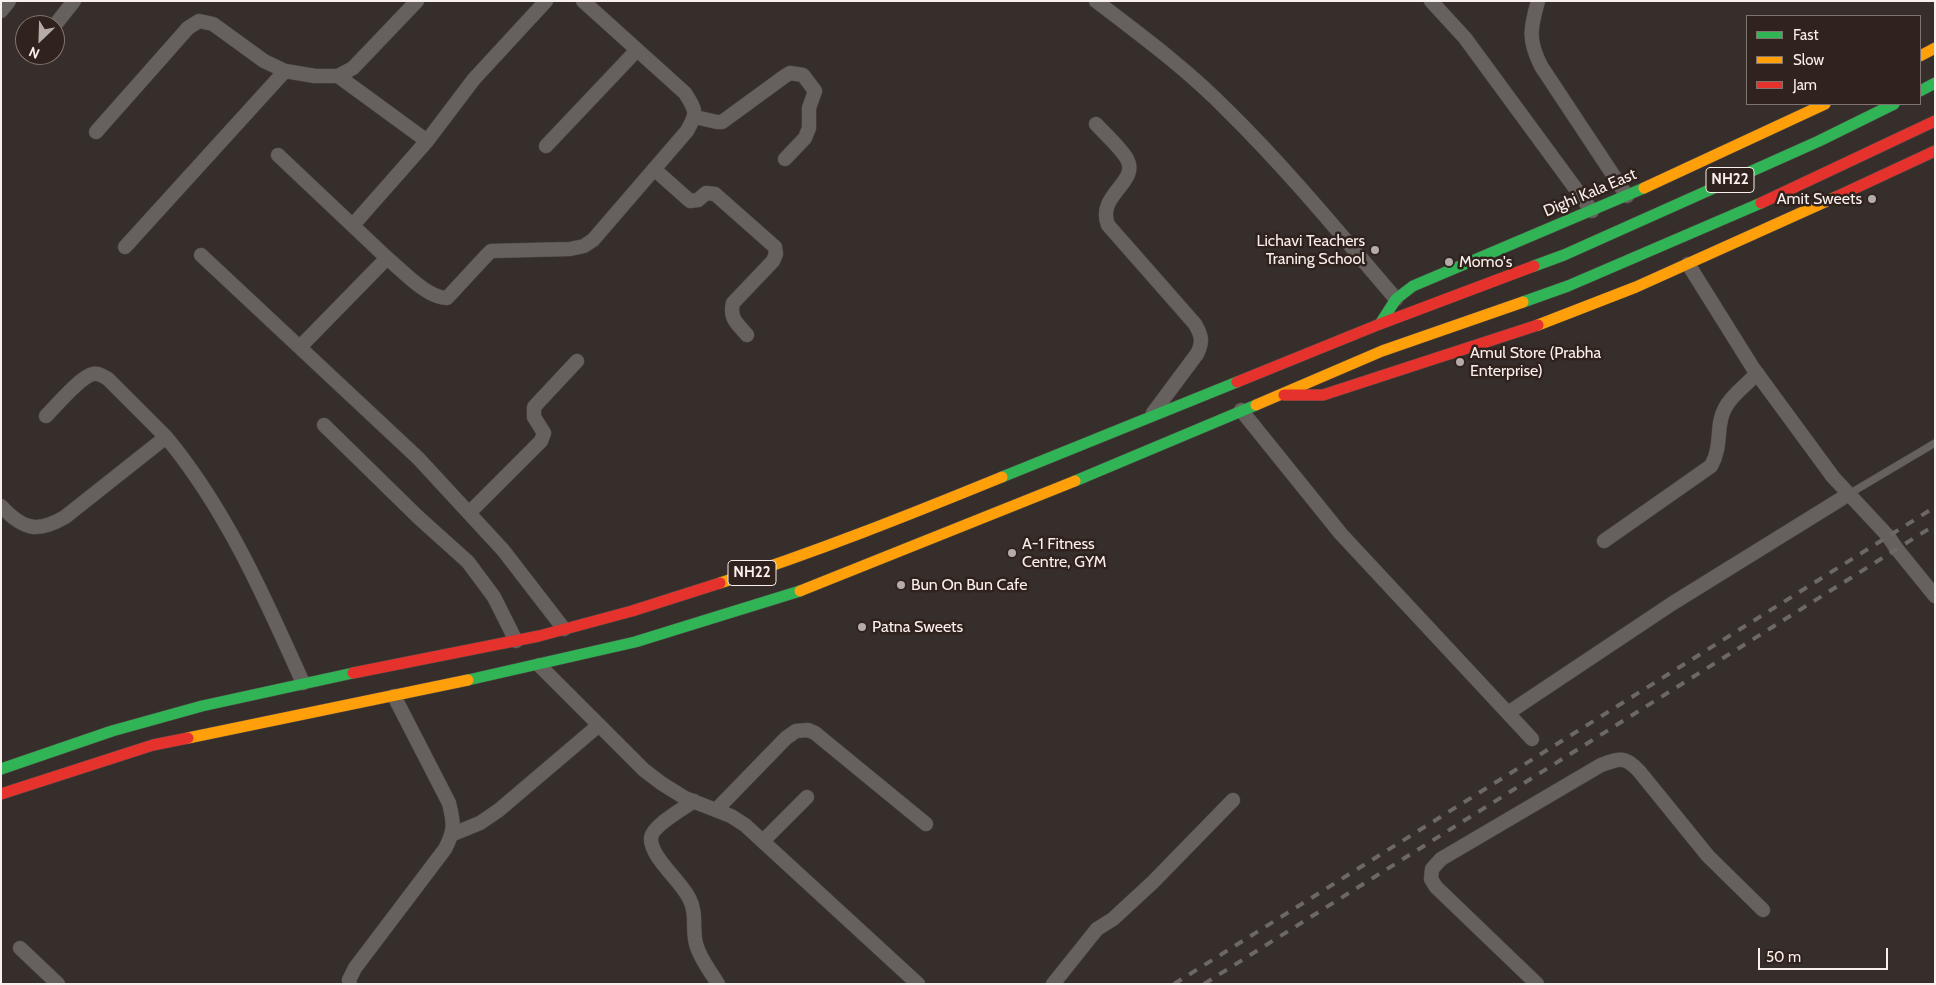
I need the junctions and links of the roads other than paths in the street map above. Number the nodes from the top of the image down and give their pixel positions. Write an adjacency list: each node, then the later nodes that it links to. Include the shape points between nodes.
1 (9, 1): 9 (street)
2 (74, 1): 10 (street)
3 (417, 1): 15 (street, via 353,68)
4 (546, 1): 24 (street, via 474,79)
5 (1096, 1): 37 (street, via 1180,65 1227,110 1276,160)
6 (1432, 1): 31 (street, via 1465,38)
7 (1538, 1): 30 (street, via 1530,37 1533,51)
8 (586, 2): 12 (street)
9 (1, 12)
10 (63, 15)
11 (1935, 48): 13 (main road)
12 (637, 50): 20 (street, via 685,93); 25 (street)
13 (1921, 55)
14 (285, 71): 15 (street); 23 (street, via 264,62 213,24 200,21 188,28); 33 (street)
15 (338, 76): 24 (street)
16 (1935, 83): 17 (main road)
17 (1921, 90)
18 (1823, 105): 30 (main road, Dighi Kala East)
19 (1892, 105): 38 (main road, NH22, via 1564,255)
20 (695, 117): 28 (street, via 722,122 790,73 803,74 815,91 809,108 809,128 802,143); 29 (street)
21 (1935, 121): 43 (main road, NH22, via 1758,204 1568,286 1382,351)
22 (1096, 124): 46 (street, via 1128,159 1130,168 1106,208 1108,224 1201,334 1202,344 1197,354)
23 (96, 132)
24 (427, 141): 32 (street)
25 (546, 146)
26 (1935, 151): 36 (main road)
27 (278, 155): 32 (street)
28 (785, 159)
29 (654, 169): 35 (street, via 593,240 584,246 491,251 448,298 430,294); 39 (street, via 690,201 698,200 706,193 715,194 775,247 773,261 733,303 733,318)
30 (1627, 196): 31 (main road, Dighi Kala East)
31 (1592, 210): 37 (main road, Dighi Kala East, via 1413,286)
32 (353, 225): 35 (street)
33 (125, 247)
34 (201, 255): 40 (street)
35 (387, 258): 40 (street)
36 (1688, 264): 42 (street); 43 (main road, via 1546,322 1372,381 1323,395)
37 (1396, 299): 38 (main road, Dighi Kala East)
38 (1380, 324): 46 (main road, NH22)
39 (748, 335)
40 (300, 347): 52 (street, via 418,458)
41 (577, 361): 52 (street, via 534,407 534,417 544,432 541,441)
42 (1757, 373): 50 (street, via 1833,478); 53 (street, via 1730,399 1724,410 1717,456 1711,466)
43 (1277, 395): 44 (main road, NH22)
44 (1241, 410): 57 (main road, NH22, via 1057,489 786,597 635,642); 60 (street, via 1341,534)
45 (46, 416): 48 (street, via 91,374 100,374)
46 (1149, 417): 55 (main road, NH22, via 875,529 739,577)
47 (324, 425): 56 (street, via 468,562 494,597)
48 (166, 438): 51 (street, via 52,525 38,528 24,524); 58 (street, via 214,504 271,611)
49 (1935, 443): 50 (lane)
50 (1850, 494): 54 (street); 60 (street, via 1673,603)
51 (1, 506)
52 (469, 513): 55 (street, via 519,569)
53 (1604, 541)
54 (1935, 596)
55 (564, 630): 56 (main road, NH22)
56 (516, 641): 58 (main road, NH22)
57 (539, 665): 59 (main road, NH22); 61 (street)
58 (303, 683): 63 (main road, NH22, via 112,731)
59 (394, 696): 64 (main road, NH22, via 153,745); 70 (street, via 449,803)
60 (1508, 713): 62 (street)
61 (599, 725): 67 (street, via 644,770 684,798); 70 (street, via 499,810 480,823)
62 (1532, 739)
63 (1, 769)
64 (1, 794)
65 (807, 797): 71 (street)
66 (1233, 800): 78 (street, via 1153,882 1113,919 1097,929)
67 (694, 801): 68 (street); 76 (street, via 655,828 651,837 660,860 690,899 694,909 696,947)
68 (716, 810): 69 (street, via 786,738 796,731 808,730 831,745); 71 (street, via 745,825)
69 (926, 824)
70 (452, 834): 75 (street, via 445,848 355,968)
71 (763, 841): 77 (street)
72 (1763, 910): 79 (street, via 1708,856 1630,761 1618,759 1601,765 1466,844 1441,859 1432,869 1430,879 1436,887)
73 (20, 948): 74 (street)
74 (58, 984)
75 (350, 984)
76 (718, 984)
77 (918, 984)
78 (1053, 984)
79 (1537, 984)

